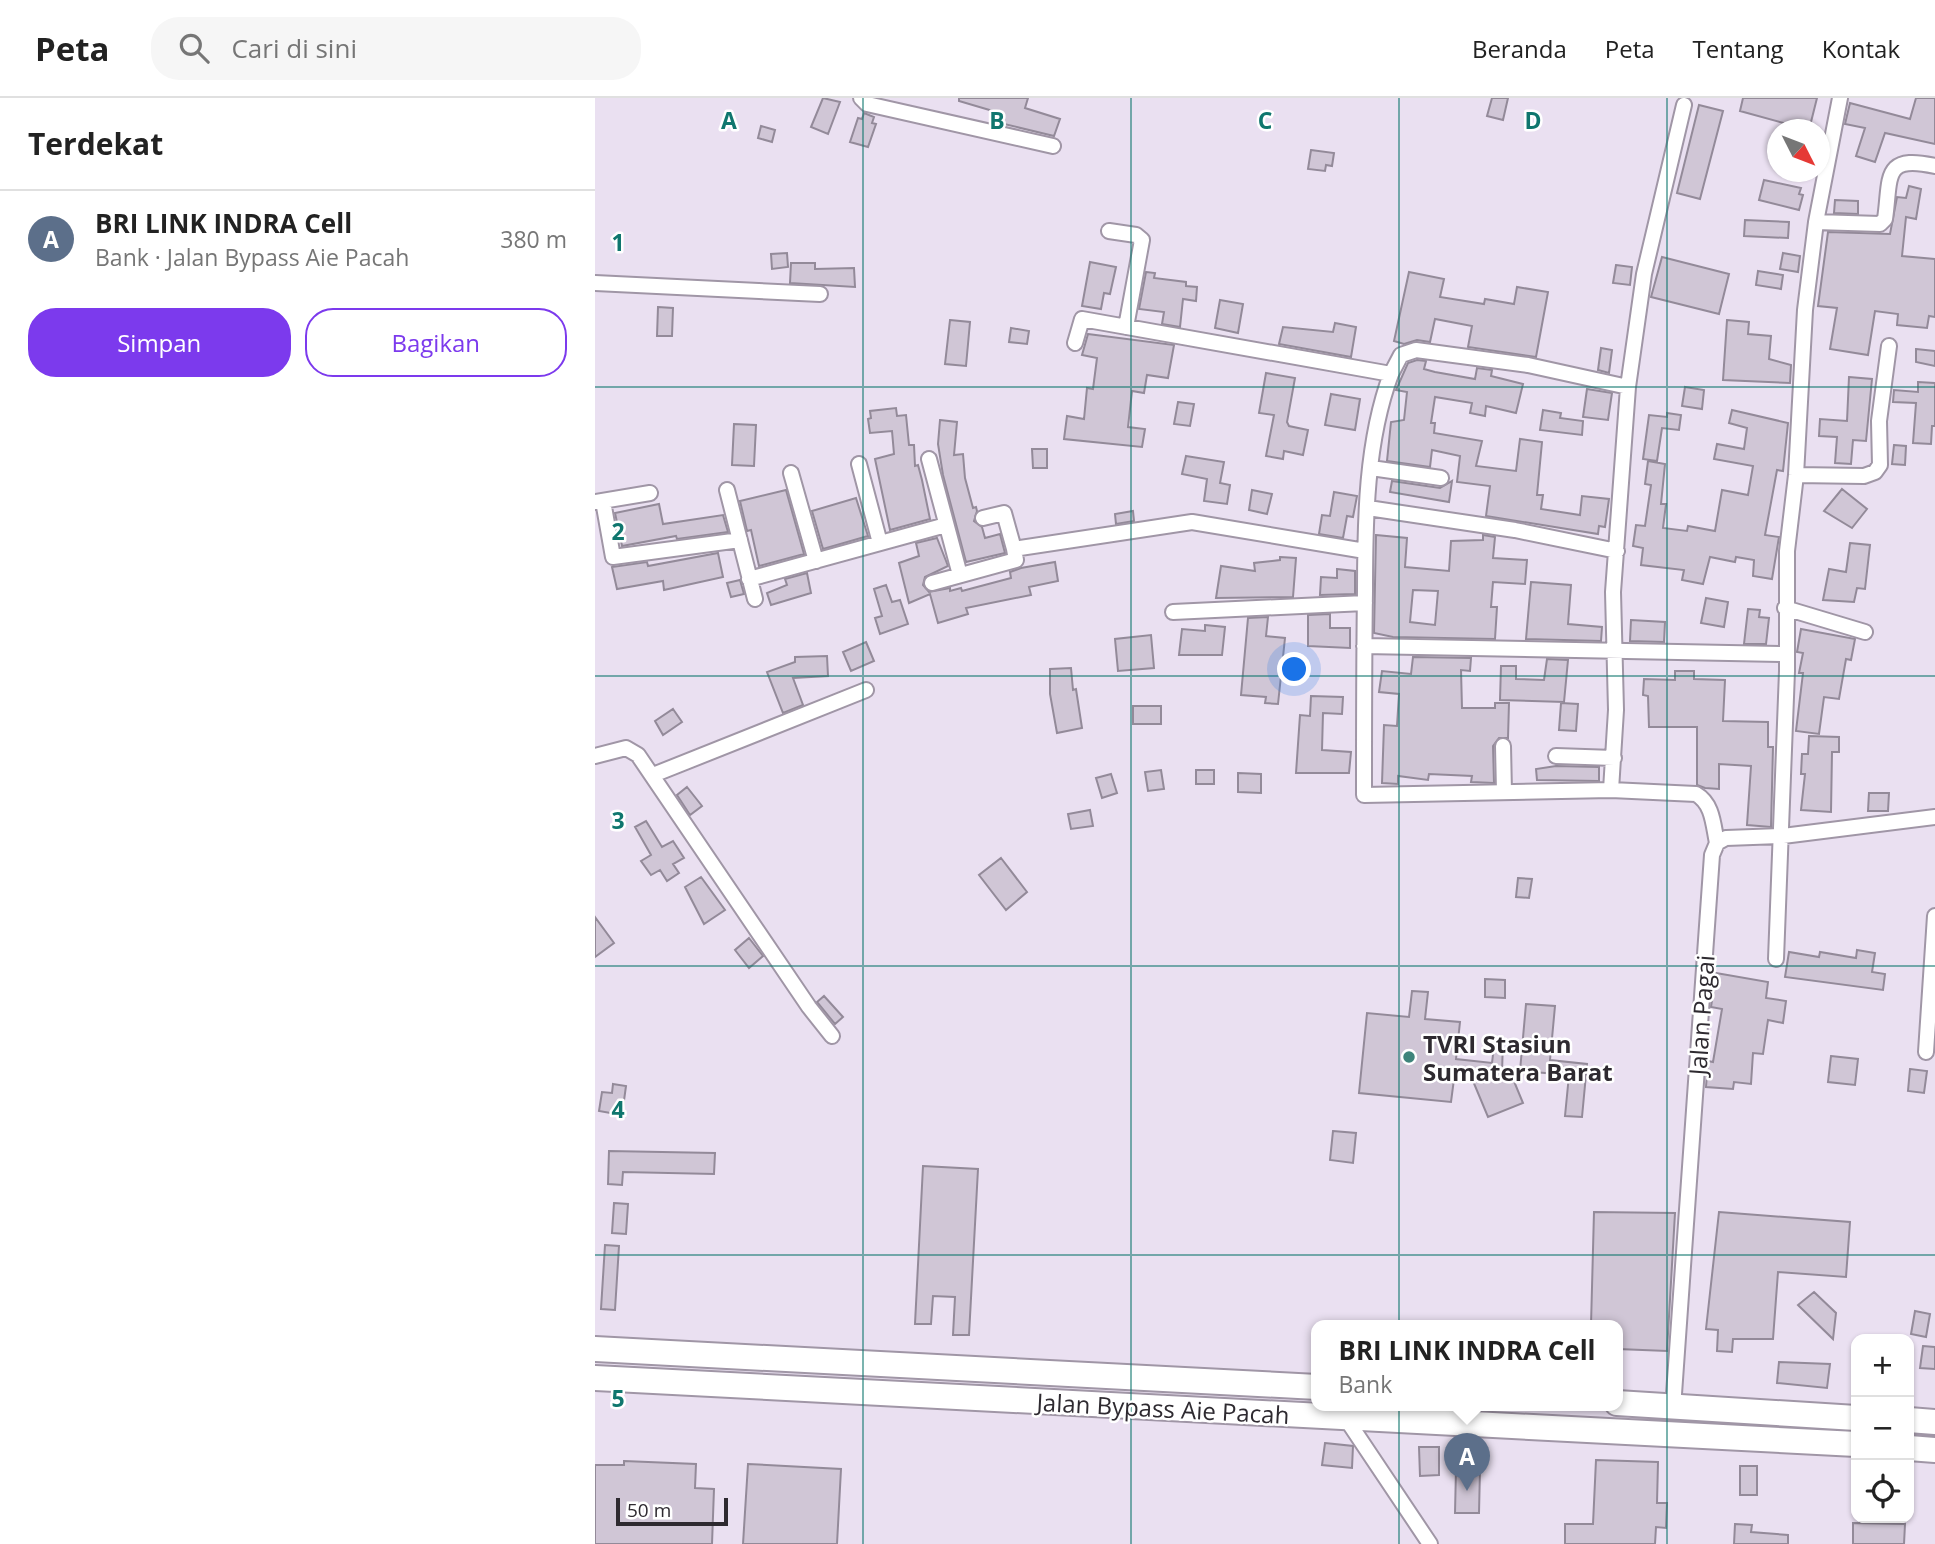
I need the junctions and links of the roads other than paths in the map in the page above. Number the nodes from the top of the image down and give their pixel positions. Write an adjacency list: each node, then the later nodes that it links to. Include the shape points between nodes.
1 (860, 98): 4 (street, via 867,104)
2 (1840, 98): 6 (street)
3 (1684, 106): 14 (street, via 1644,274)
4 (1053, 146)
5 (1935, 166): 6 (street, via 1912,161 1895,168 1885,219 1880,224)
6 (1816, 222): 19 (street, via 1805,310)
7 (1109, 231): 10 (street, via 1142,240)
8 (595, 283): 9 (street)
9 (820, 295)
10 (1126, 327): 11 (street, via 1082,319); 13 (street)
11 (1075, 343)
12 (1889, 346): 19 (street, via 1879,421 1880,465 1875,472 1864,476)
13 (1391, 374): 14 (street, via 1401,355 1416,350 1528,365); 17 (street, via 1382,398)
14 (1628, 387): 31 (street)
15 (929, 459): 26 (street)
16 (859, 464): 28 (street)
17 (1371, 468): 20 (street); 24 (street)
18 (791, 473): 32 (street)
19 (1796, 475): 38 (street)
20 (1441, 478)
21 (727, 490): 27 (street)
22 (650, 493): 23 (street)
23 (599, 501): 27 (street, via 613,556)
24 (1368, 508): 30 (street); 31 (street)
25 (983, 518): 29 (street, via 1004,513)
26 (946, 524): 28 (street); 33 (street)
27 (740, 540): 34 (street)
28 (880, 543): 32 (street)
29 (1014, 549): 30 (street, via 1192,522); 33 (street, via 1016,560)
30 (1365, 551): 37 (street)
31 (1617, 551): 42 (street)
32 (816, 561): 34 (street)
33 (960, 575): 35 (street)
34 (749, 579): 36 (street)
35 (932, 583)
36 (755, 599)
37 (1364, 603): 39 (street); 41 (street)
38 (1785, 608): 40 (street); 43 (street)
39 (1173, 612)
40 (1865, 632)
41 (1364, 646): 42 (street); 51 (street, via 1364,794)
42 (1614, 653): 43 (street); 48 (street)
43 (1784, 654): 53 (street)
44 (866, 690): 49 (street)
45 (1503, 746): 51 (street)
46 (595, 756): 49 (street, via 626,748 638,755)
47 (1556, 756): 48 (street)
48 (1614, 758): 50 (street)
49 (653, 775): 58 (street)
50 (1611, 790): 51 (street); 54 (street, via 1696,794 1710,808)
51 (1504, 792)
52 (1935, 817): 53 (street)
53 (1783, 836): 54 (street, via 1726,838); 57 (street)
54 (1717, 843): 66 (street, Jalan Pagai, via 1712,855)
55 (1935, 916): 56 (street)
56 (1934, 933): 59 (street)
57 (1776, 959)
58 (832, 1036)
59 (1926, 1052)
60 (595, 1349): 61 (highway)
61 (1002, 1370): 63 (highway); 64 (highway)
62 (595, 1378): 64 (highway, Jalan Bypass Aie Pacah)
63 (1311, 1387)
64 (999, 1399): 67 (highway, Jalan Bypass Aie Pacah)
65 (1623, 1403): 66 (highway)
66 (1673, 1408): 68 (highway)
67 (1345, 1417): 71 (highway, Jalan Bypass Aie Pacah); 74 (street)
68 (1851, 1418)
69 (1914, 1420): 70 (highway)
70 (1935, 1422)
71 (1851, 1444)
72 (1914, 1448): 73 (highway)
73 (1935, 1450)
74 (1430, 1544)

